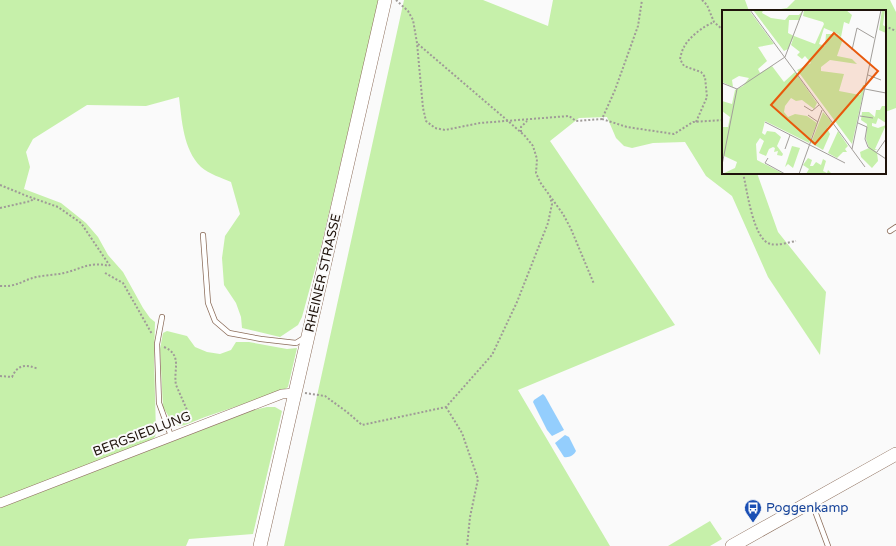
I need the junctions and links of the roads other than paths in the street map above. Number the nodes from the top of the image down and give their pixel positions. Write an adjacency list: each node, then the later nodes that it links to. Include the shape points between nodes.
1 (385, 0): 6 (main road, RHEINER STRASSE)
2 (896, 227): 3 (lane)
3 (890, 231)
4 (203, 235): 6 (lane, via 208,303 214,321 229,333 287,343 296,343)
5 (162, 317): 8 (lane, via 157,344 159,403)
6 (309, 333): 7 (main road, RHEINER STRASSE)
7 (295, 393): 8 (street, BERGSIEDLUNG, via 282,394); 12 (main road, RHEINER STRASSE)
8 (172, 436): 11 (street, BERGSIEDLUNG)
9 (896, 454): 10 (main road)
10 (811, 502): 13 (main road); 14 (lane)
11 (0, 503)
12 (260, 546)
13 (732, 546)
14 (828, 546)

